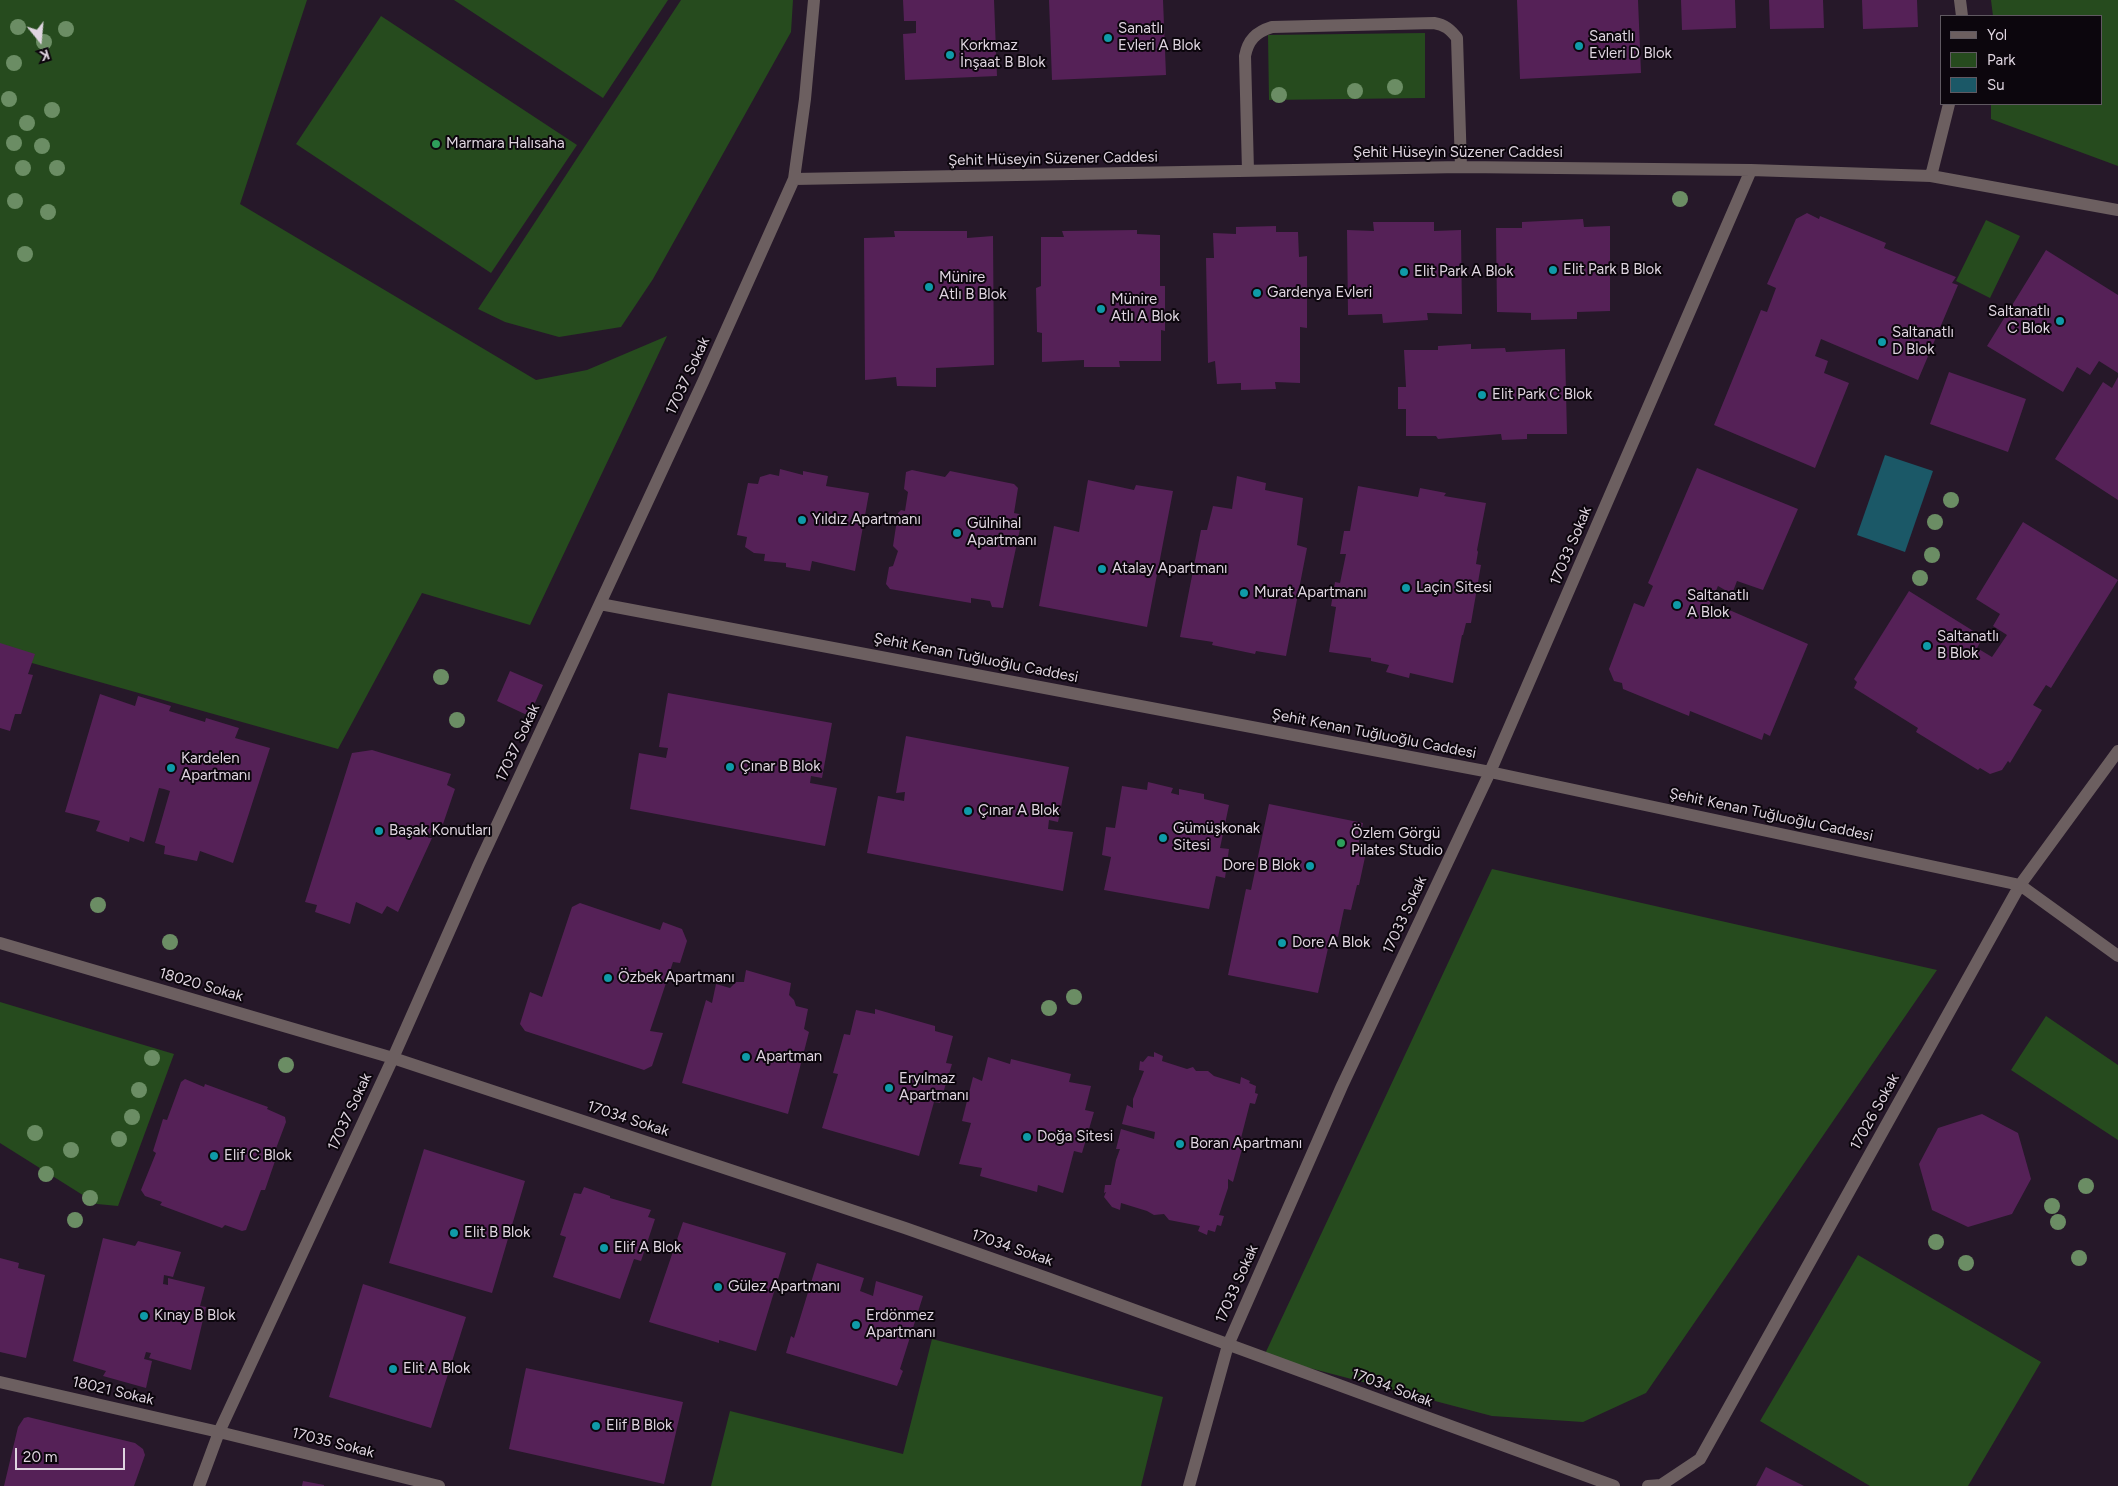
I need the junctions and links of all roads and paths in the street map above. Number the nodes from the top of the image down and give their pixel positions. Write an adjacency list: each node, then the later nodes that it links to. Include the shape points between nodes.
1 (814, 0): 9 (street, 17037 Sokak)
2 (1960, 0): 3 (street)
3 (1962, 15)
4 (1948, 105): 8 (street)
5 (1461, 167): 6 (street, Şehit Hüseyin Süzener Caddesi); 7 (street, Şehit Hüseyin Süzener Caddesi); 7 (street, via 1457,38 1451,30 1434,23 1272,27 1253,37 1245,56)
6 (1751, 170): 8 (street, Şehit Hüseyin Süzener Caddesi); 13 (street, 17033 Sokak)
7 (1248, 172): 9 (street, Şehit Hüseyin Süzener Caddesi)
8 (1931, 176): 10 (street, Şehit Hüseyin Süzener Caddesi)
9 (794, 179): 11 (street, 17037 Sokak)
10 (2118, 210)
11 (600, 604): 13 (street, Şehit Kenan Tuğluoğlu Caddesi); 17 (street, 17037 Sokak)
12 (2118, 751): 14 (street, 17026 Sokak)
13 (1490, 772): 14 (street, Şehit Kenan Tuğluoğlu Caddesi); 18 (street, 17033 Sokak, via 1342,1086)
14 (2020, 884): 16 (street, Şehit Kenan Tuğluoğlu Caddesi); 25 (street, 17026 Sokak, via 1700,1459 1662,1485)
15 (0, 943): 17 (street, 18020 Sokak)
16 (2118, 956)
17 (392, 1058): 18 (street, 17034 Sokak, via 905,1228); 20 (street, 17037 Sokak)
18 (1228, 1345): 23 (street, 17033 Sokak); 24 (street, 17034 Sokak)
19 (0, 1382): 20 (street, 18021 Sokak)
20 (219, 1432): 21 (street, 17037 Sokak); 22 (street, 17035 Sokak)
21 (199, 1486)
22 (439, 1486)
23 (1189, 1486)
24 (1614, 1486)
25 (1648, 1486)

